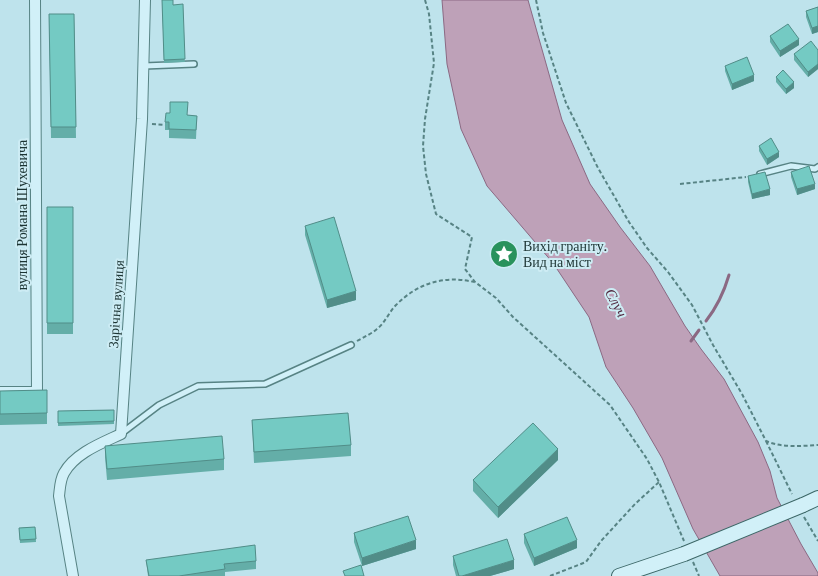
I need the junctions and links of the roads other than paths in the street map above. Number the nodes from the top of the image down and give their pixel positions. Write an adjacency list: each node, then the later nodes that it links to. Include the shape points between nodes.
1 (35, 0): 9 (street, вулиця Романа Шухевича, via 37,392)
2 (145, 0): 3 (lane); 5 (street, Зарічна вулиця)
3 (151, 0)
4 (194, 64): 5 (lane)
5 (143, 66): 10 (street, Зарічна вулиця)
6 (818, 167): 7 (lane, via 791,166)
7 (746, 177)
8 (350, 344): 10 (lane, via 265,384 198,386 159,405)
9 (0, 392)
10 (121, 434): 12 (street, via 80,456 64,473 60,483 59,496)
11 (818, 498): 13 (main road, bridge, via 803,510)
12 (73, 576)
13 (619, 576)

